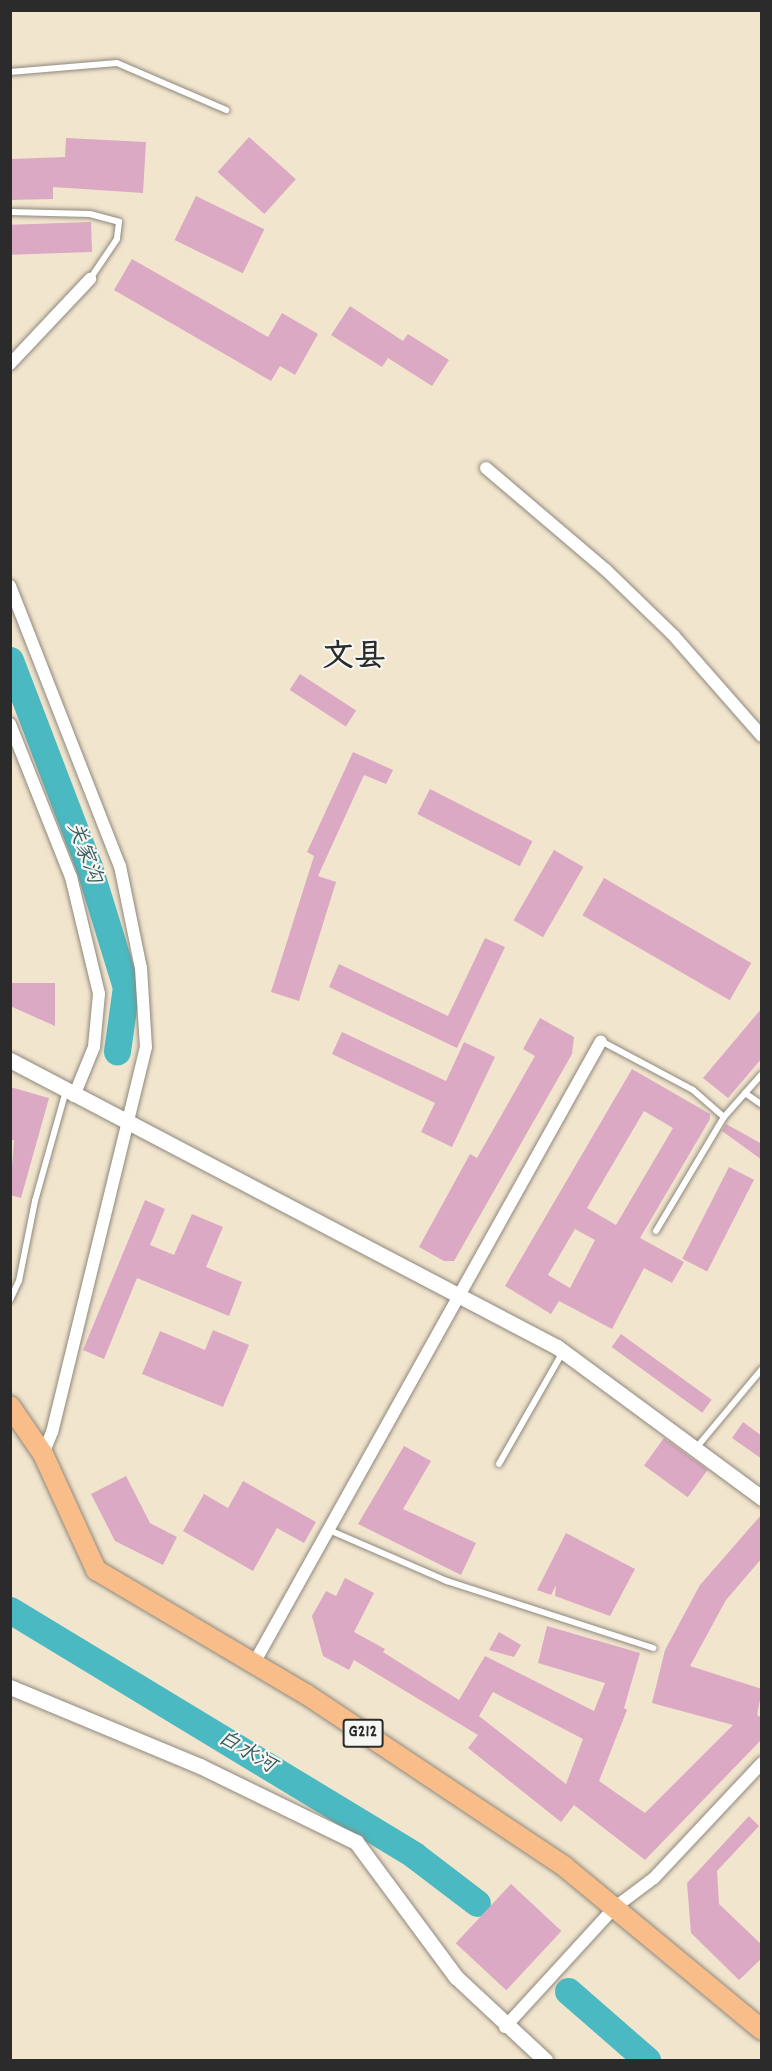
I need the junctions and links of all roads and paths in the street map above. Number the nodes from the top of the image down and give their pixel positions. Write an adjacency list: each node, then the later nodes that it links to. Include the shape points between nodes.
1 (10, 72): 2 (lane, via 117,63)
2 (226, 110)
3 (10, 212): 4 (lane, via 90,214 118,222 117,239)
4 (90, 279): 5 (street)
5 (10, 364)
6 (486, 468): 9 (street, via 632,595)
7 (10, 586): 17 (street, via 120,866 141,968 146,1047)
8 (10, 724): 13 (street, via 71,877 99,994 94,1047)
9 (762, 735)
10 (601, 1041): 16 (lane, via 693,1090); 19 (street)
11 (10, 1060): 13 (street)
12 (762, 1074): 14 (lane)
13 (70, 1093): 17 (street); 20 (lane, via 35,1201 19,1281)
14 (745, 1093): 15 (lane); 16 (lane)
15 (762, 1105)
16 (724, 1117): 18 (lane)
17 (128, 1124): 19 (street); 25 (street, via 52,1432)
18 (656, 1231)
19 (460, 1294): 21 (street); 28 (street)
20 (10, 1300)
21 (564, 1352): 24 (street); 26 (lane)
22 (762, 1369): 24 (lane)
23 (10, 1407): 25 (highway, G212)
24 (695, 1449): 27 (street)
25 (43, 1454): 30 (highway, G212, via 96,1570)
26 (499, 1464)
27 (762, 1498)
28 (328, 1530): 29 (lane, via 447,1581); 30 (street)
29 (653, 1648)
30 (253, 1665): 33 (highway, G212, via 306,1694 555,1861)
31 (10, 1687): 34 (street, via 200,1766 356,1842 456,1977)
32 (762, 1762): 33 (street, via 654,1878)
33 (615, 1908): 34 (street); 35 (highway, G212)
34 (505, 2027): 36 (street)
35 (762, 2030)
36 (545, 2061)

